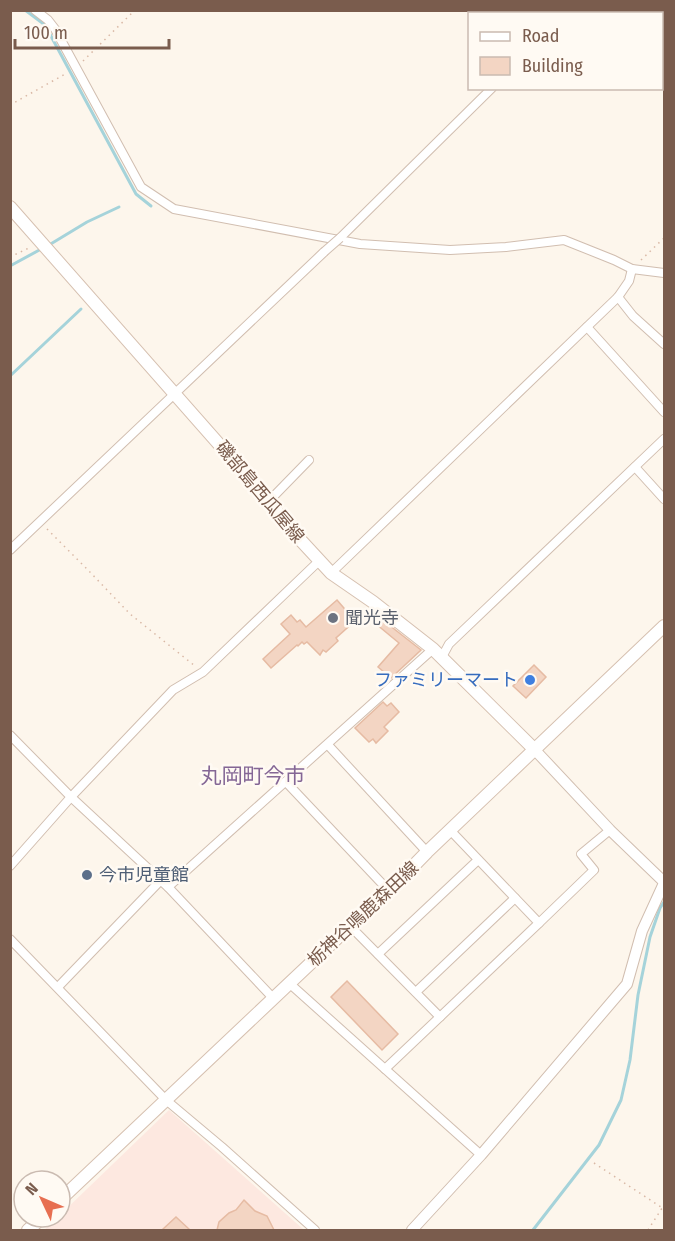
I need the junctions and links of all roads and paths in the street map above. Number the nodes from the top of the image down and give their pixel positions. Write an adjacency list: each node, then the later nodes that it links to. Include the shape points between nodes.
1 (35, 10): 7 (street, via 55,29 141,187 174,209 360,244 450,250 564,240)
2 (490, 90): 12 (street, bridge)
3 (10, 207): 5 (main road, 磯部島西瓜屋線)
4 (664, 238): 7 (path)
5 (40, 242): 6 (path); 12 (main road, 磯部島西瓜屋線)
6 (10, 257)
7 (632, 269): 8 (street); 9 (street)
8 (664, 273)
9 (618, 297): 10 (street); 11 (street)
10 (587, 327): 13 (street); 22 (street)
11 (664, 344)
12 (175, 394): 18 (main road, 磯部島西瓜屋線); 19 (street)
13 (664, 412)
14 (664, 440): 16 (street)
15 (309, 460): 18 (street)
16 (634, 467): 17 (street); 24 (street)
17 (664, 496)
18 (269, 501): 21 (main road, 磯部島西瓜屋線)
19 (40, 522): 20 (street); 25 (path, via 130,614)
20 (10, 550)
21 (319, 561): 22 (main road, 磯部島西瓜屋線); 25 (street)
22 (331, 573): 24 (main road, 磯部島西瓜屋線)
23 (664, 626): 28 (main road, 栃神谷鳴鹿森田線)
24 (438, 653): 27 (street); 28 (main road, 磯部島西瓜屋線)
25 (202, 672): 30 (street, via 173,690)
26 (10, 735): 30 (street)
27 (328, 745): 29 (street); 33 (street)
28 (534, 749): 31 (main road, 栃神谷鳴鹿森田線); 32 (street)
29 (286, 782): 38 (street); 39 (street)
30 (71, 797): 35 (street); 36 (street)
31 (450, 830): 33 (main road, 栃神谷鳴鹿森田線); 34 (street)
32 (610, 830): 37 (street); 41 (street, via 581,854 594,870)
33 (427, 852): 39 (main road, 栃神谷鳴鹿森田線)
34 (478, 860): 40 (street); 44 (street)
35 (10, 866)
36 (161, 880): 38 (street); 46 (street)
37 (664, 883): 52 (street, via 642,931 627,984)
38 (168, 887): 48 (street)
39 (389, 891): 42 (main road, 栃神谷鳴鹿森田線)
40 (515, 898): 41 (street); 47 (street)
41 (540, 923): 49 (street)
42 (350, 926): 44 (street); 45 (main road, 栃神谷鳴鹿森田線)
43 (10, 939): 46 (street)
44 (378, 954): 47 (street)
45 (289, 983): 48 (main road, 栃神谷鳴鹿森田線); 50 (street)
46 (58, 987): 51 (street)
47 (416, 992): 49 (street)
48 (273, 998): 51 (main road, 栃神谷鳴鹿森田線)
49 (440, 1017): 50 (street)
50 (385, 1069): 52 (street)
51 (166, 1100): 54 (main road, 栃神谷鳴鹿森田線); 56 (street)
52 (481, 1155): 57 (street)
53 (594, 1163): 55 (path)
54 (72, 1189)
55 (664, 1207): 58 (path)
56 (315, 1230)
57 (412, 1230)
58 (648, 1230)

